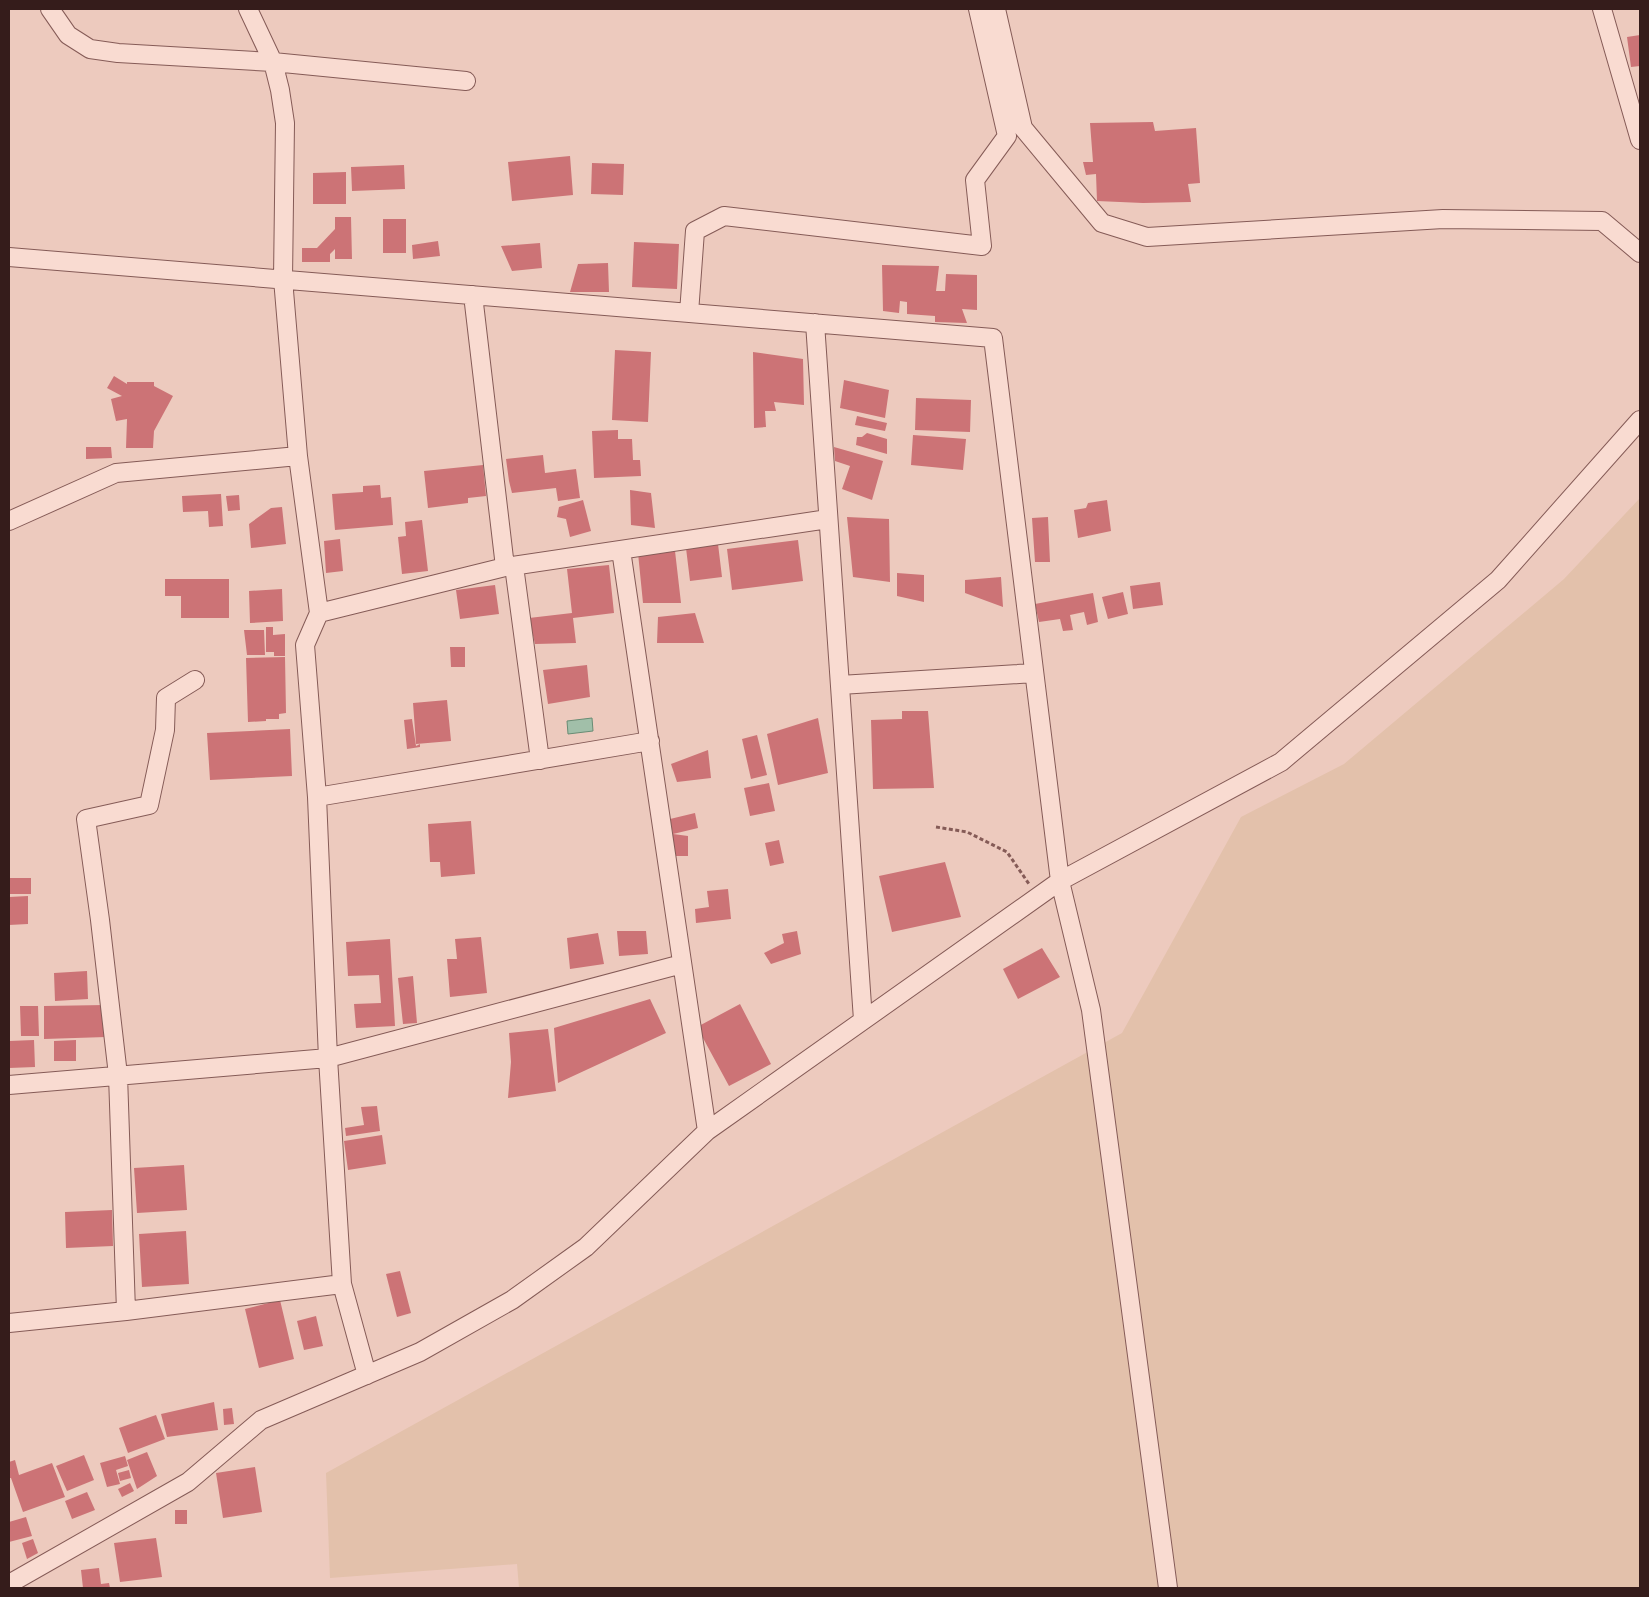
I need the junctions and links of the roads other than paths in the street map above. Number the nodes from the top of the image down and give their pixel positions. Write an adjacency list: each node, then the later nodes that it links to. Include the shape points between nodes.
1 (50, 9): 6 (street, via 68,35 90,49)
2 (248, 9): 6 (street)
3 (978, 9): 13 (street, via 1007,136 975,180 982,246 724,216 695,231)
4 (996, 9): 9 (street, via 1023,128 1102,223 1147,237 1443,219 1602,221)
5 (1602, 9): 8 (street)
6 (273, 62): 7 (street); 11 (street, via 285,123)
7 (466, 81)
8 (1640, 140)
9 (1640, 253)
10 (9, 257): 11 (street)
11 (283, 280): 12 (street); 16 (street)
12 (473, 295): 13 (street); 20 (street)
13 (689, 313): 14 (street)
14 (815, 323): 17 (street); 22 (street, via 993,338)
15 (1640, 420): 28 (street, via 1498,580 1281,762)
16 (298, 456): 18 (street, via 116,473); 21 (street)
17 (828, 519): 19 (street); 24 (street)
18 (9, 521)
19 (622, 550): 20 (street); 25 (street)
20 (509, 566): 21 (street); 26 (street)
21 (319, 613): 27 (street, via 305,645)
22 (1034, 673): 24 (street); 28 (street)
23 (195, 680): 32 (street, via 166,698 165,730 149,805 86,819)
24 (840, 685): 30 (street)
25 (650, 741): 26 (street); 29 (street)
26 (540, 760): 27 (street)
27 (316, 797): 31 (street)
28 (1060, 881): 30 (street); 40 (street, via 1092,1010)
29 (682, 964): 31 (street); 34 (street)
30 (863, 1020): 34 (street)
31 (328, 1058): 32 (street); 35 (street)
32 (118, 1075): 33 (street); 36 (street)
33 (9, 1085)
34 (706, 1131): 38 (street, via 586,1246 512,1300 420,1352)
35 (342, 1284): 36 (street); 38 (street)
36 (126, 1311): 37 (street)
37 (9, 1323)
38 (367, 1375): 39 (street, via 261,1420 188,1482)
39 (9, 1584)
40 (1168, 1588)

